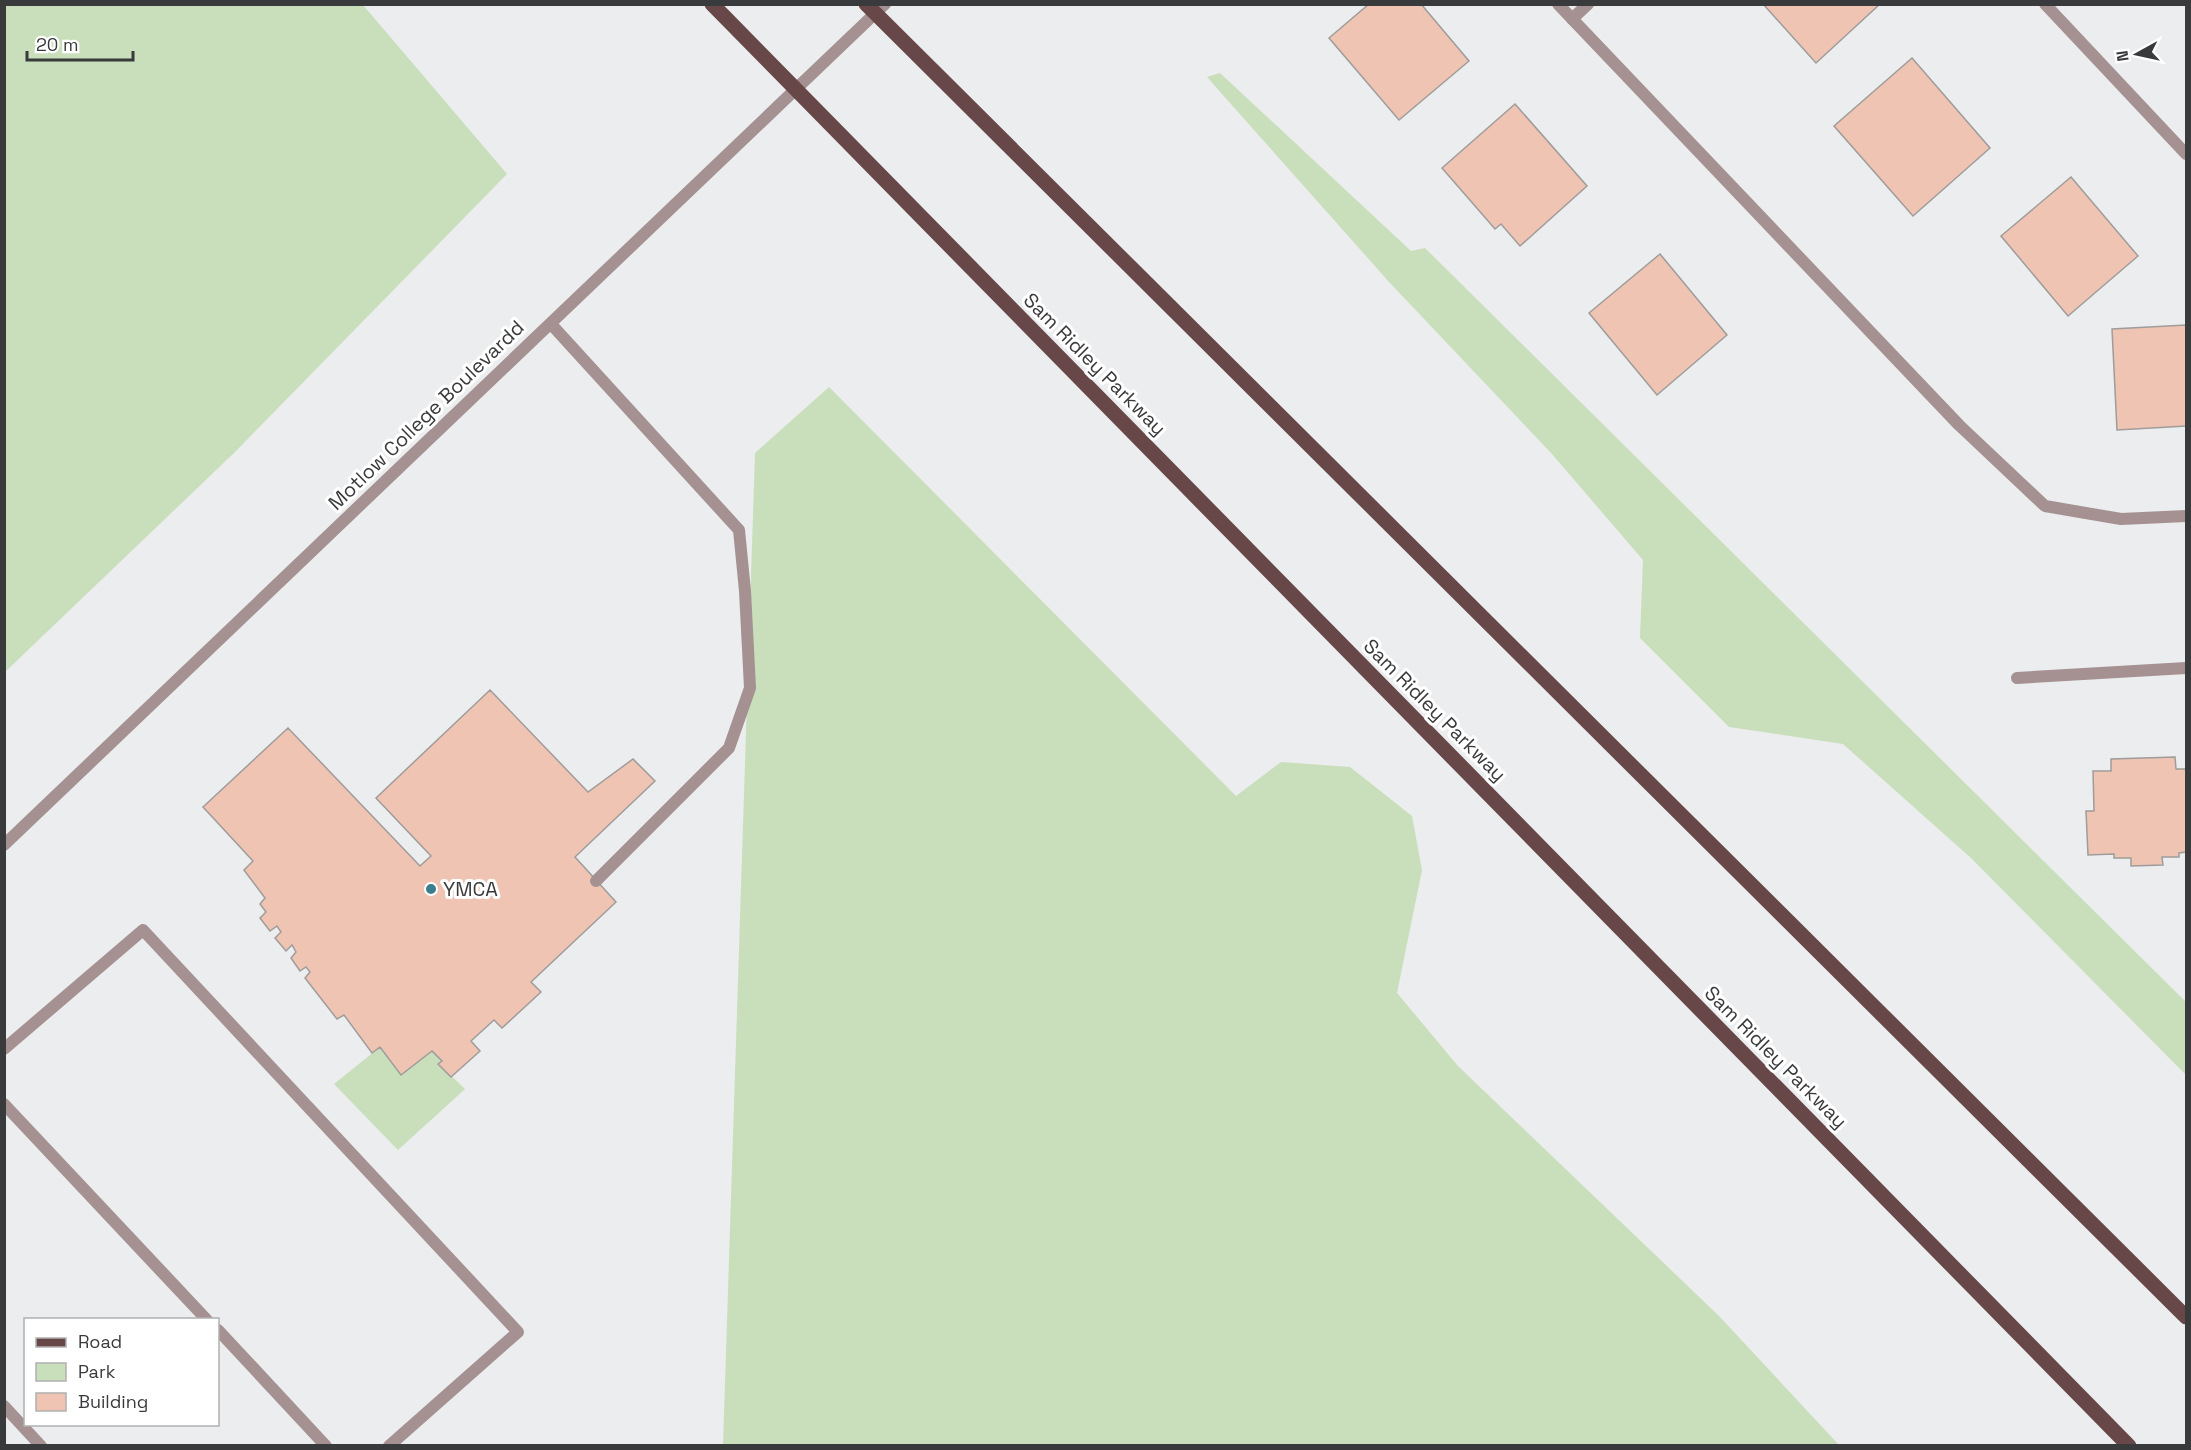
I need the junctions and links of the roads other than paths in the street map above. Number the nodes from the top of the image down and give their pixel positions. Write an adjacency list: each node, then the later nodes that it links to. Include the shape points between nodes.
1 (712, 4): 7 (main road, Sam Ridley Parkway)
2 (1558, 4): 6 (street)
3 (1588, 4): 6 (street)
4 (2045, 4): 8 (street)
5 (876, 8): 7 (street, Motlow College Boulevardd); 17 (main road)
6 (1572, 19): 10 (street, via 1959,425 2045,506 2121,519)
7 (795, 89): 9 (street, Motlow College Boulevardd); 24 (main road, Sam Ridley Parkway)
8 (2187, 154)
9 (551, 324): 13 (street, Motlow College Boulevardd); 14 (street, via 739,530 745,591 750,688 729,748)
10 (2187, 516)
11 (2187, 668): 12 (street)
12 (2017, 678)
13 (4, 845)
14 (597, 881)
15 (4, 1049): 23 (street, via 142,930 518,1332)
16 (4, 1104): 18 (street)
17 (2187, 1317)
18 (205, 1318)
19 (219, 1331): 22 (street)
20 (4, 1406): 21 (street)
21 (41, 1446)
22 (326, 1446)
23 (389, 1446)
24 (2129, 1446)

